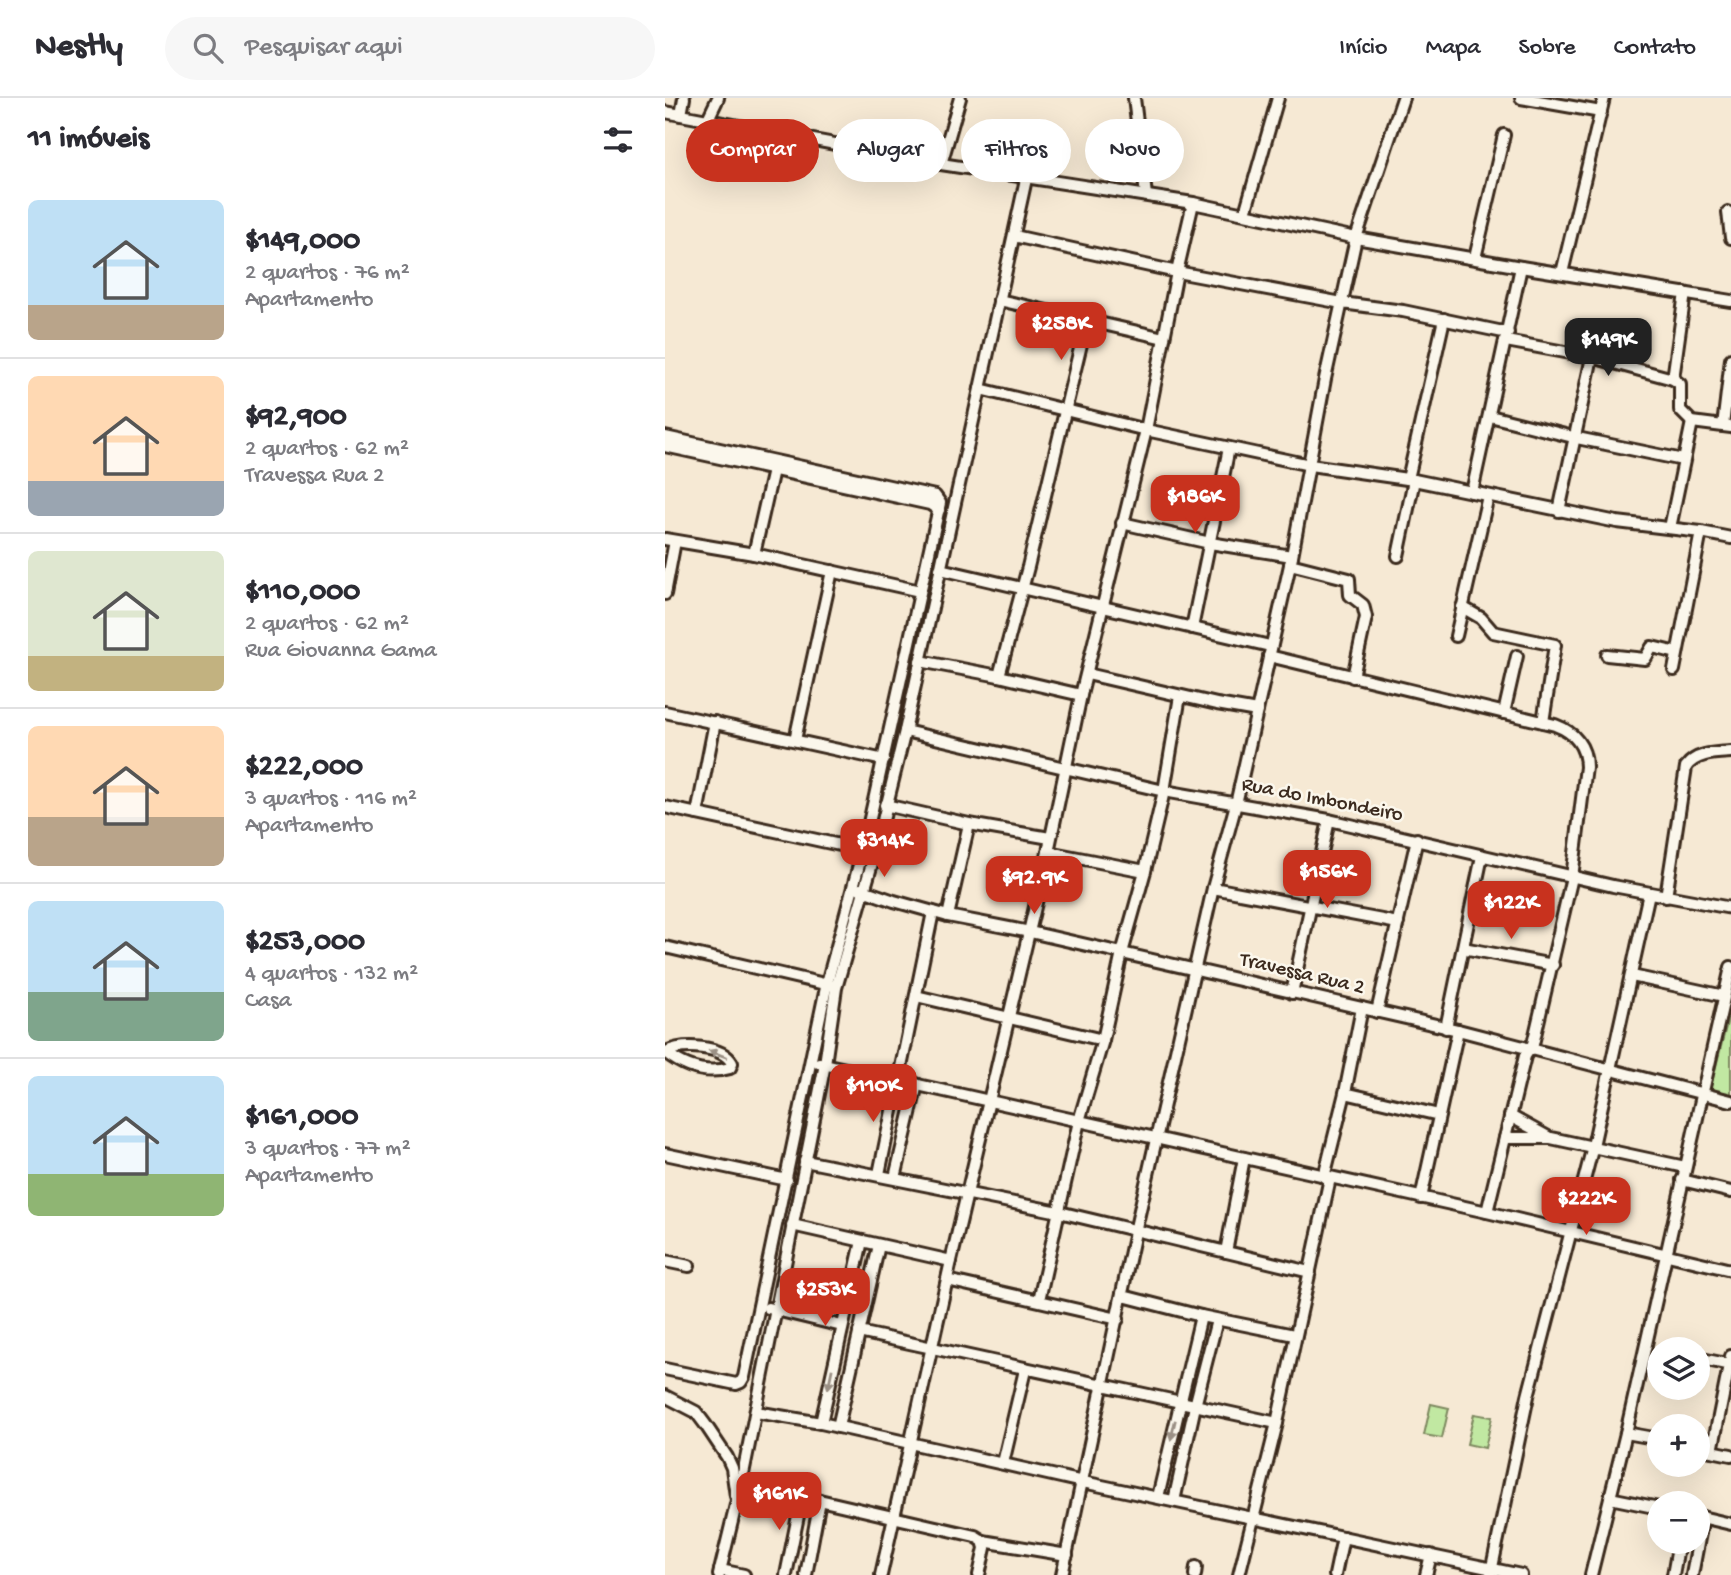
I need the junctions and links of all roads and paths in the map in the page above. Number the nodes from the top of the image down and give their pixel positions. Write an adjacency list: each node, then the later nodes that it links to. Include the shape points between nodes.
1 (684, 98): 11 (street)
2 (718, 98): 13 (street)
3 (960, 98): 15 (street)
4 (1134, 98): 18 (street)
5 (1278, 98): 21 (street)
6 (1403, 98): 23 (street)
7 (1521, 98): 10 (street)
8 (1604, 98): 10 (street)
9 (665, 112): 11 (street)
10 (1601, 112): 28 (street)
11 (681, 115): 12 (street)
12 (698, 119)
13 (708, 119)
14 (1504, 135): 25 (street)
15 (947, 143)
16 (1025, 182): 22 (street)
17 (1054, 182): 18 (street)
18 (1146, 195): 19 (street)
19 (1193, 203): 21 (street); 27 (street)
20 (1728, 212): 24 (street)
21 (1245, 213): 23 (street)
22 (1014, 236): 27 (street); 30 (street)
23 (1356, 237): 25 (street); 32 (street)
24 (1731, 238)
25 (1475, 258): 26 (street)
26 (1521, 267): 28 (street); 35 (street)
27 (1177, 272): 32 (street); 36 (street)
28 (1562, 273): 29 (street)
29 (1685, 293): 31 (street); 39 (street)
30 (999, 300): 33 (street); 41 (street)
31 (1731, 301)
32 (1342, 303): 34 (street); 52 (street)
33 (1087, 319): 36 (street); 42 (street)
34 (1444, 319): 35 (street); 54 (street)
35 (1507, 337): 37 (street); 43 (street)
36 (1164, 338): 46 (street)
37 (1592, 357): 39 (street); 48 (street)
38 (1731, 359): 40 (street)
39 (1673, 379): 44 (street, via 1681,387 1681,410)
40 (1729, 387): 45 (street)
41 (980, 389): 42 (street); 68 (street)
42 (1065, 411): 46 (street); 70 (street)
43 (1490, 416): 48 (street); 55 (street)
44 (1692, 422): 45 (street); 51 (street)
45 (1727, 427)
46 (1146, 430): 50 (street); 59 (street)
47 (665, 437): 57 (street, via 935,496 940,500)
48 (1577, 438): 51 (street); 58 (street)
49 (665, 446): 53 (street)
50 (1229, 448): 52 (street); 64 (street)
51 (1683, 460): 60 (street)
52 (1310, 465): 54 (street); 67 (street)
53 (773, 470): 57 (street, via 930,504); 65 (street)
54 (1411, 479): 55 (street); 66 (street)
55 (1472, 492): 56 (street)
56 (1488, 496): 58 (street); 73 (street)
57 (939, 510): 71 (street)
58 (1559, 511): 60 (street)
59 (1122, 523): 64 (street); 74 (street)
60 (1670, 528): 61 (street)
61 (1701, 532): 62 (street); 78 (street)
62 (1731, 538)
63 (670, 540): 65 (street); 72 (street)
64 (1210, 544): 67 (street); 75 (street)
65 (754, 554): 69 (street)
66 (1398, 556)
67 (1291, 560): 77 (street); 85 (street, via 1349,579 1350,596 1363,605 1366,617)
68 (940, 569): 70 (street); 81 (street)
69 (832, 571): 71 (street); 94 (street)
70 (1022, 590): 74 (street); 84 (street)
71 (920, 591): 96 (street)
72 (665, 594)
73 (1462, 607): 76 (street); 92 (street, via 1493,632 1555,645)
74 (1103, 608): 75 (street); 83 (street)
75 (1192, 628): 77 (street)
76 (1456, 636)
77 (1269, 651): 85 (street); 88 (street)
78 (1677, 653): 79 (street, via 1652,647 1643,660); 82 (street)
79 (1607, 655)
80 (1517, 656): 90 (street)
81 (919, 661): 84 (street); 93 (street)
82 (1674, 670)
83 (1087, 674): 86 (street); 87 (street)
84 (999, 676): 86 (street)
85 (1353, 677): 90 (street)
86 (1081, 695): 97 (street)
87 (1180, 696): 88 (street); 98 (street)
88 (1257, 710): 99 (street)
89 (665, 712): 91 (street)
90 (1504, 713): 92 (street)
91 (715, 722): 94 (street); 102 (street)
92 (1543, 722): 111 (street, via 1573,734 1586,761)
93 (905, 731): 97 (street, Rua do Imbondeiro); 100 (street)
94 (795, 740): 96 (street)
95 (1731, 751): 116 (street, via 1701,756 1686,766)
96 (884, 760): 107 (street)
97 (1065, 766): 98 (street, Rua do Imbondeiro); 105 (street)
98 (1164, 790): 99 (street, Rua do Imbondeiro); 110 (street)
99 (1236, 804): 103 (street, Rua do Imbondeiro); 113 (street)
100 (885, 805): 104 (street); 114 (street)
101 (665, 807): 102 (street)
102 (697, 814): 107 (street)
103 (1329, 821): 106 (street, Rua do Imbondeiro); 117 (street)
104 (969, 824): 105 (street); 120 (street)
105 (1050, 838): 108 (street)
106 (1417, 839): 109 (street, Rua do Imbondeiro); 121 (street)
107 (863, 850): 112 (street)
108 (1048, 852): 110 (street); 122 (street)
109 (1482, 856): 111 (street, Rua do Imbondeiro); 124 (street)
110 (1145, 871): 125 (street)
111 (1572, 877): 115 (street, Rua do Imbondeiro); 126 (street)
112 (853, 886): 114 (street, Travessa Rua 2); 130 (street)
113 (1213, 888): 117 (street); 128 (street)
114 (865, 890): 119 (street, Travessa Rua 2); 130 (street)
115 (1649, 893): 116 (street, Rua do Imbondeiro); 129 (street)
116 (1667, 897): 118 (street, Rua do Imbondeiro)
117 (1312, 907): 121 (street); 131 (street)
118 (1731, 908)
119 (933, 912): 120 (street, Travessa Rua 2); 132 (street)
120 (948, 916): 122 (street, Travessa Rua 2)
121 (1398, 923): 135 (street)
122 (1030, 932): 125 (street, Travessa Rua 2); 136 (street)
123 (665, 947): 130 (street)
124 (1463, 948): 126 (street); 137 (street)
125 (1122, 953): 128 (street, Travessa Rua 2); 139 (street)
126 (1553, 965): 140 (street)
127 (1731, 967): 133 (street)
128 (1194, 971): 131 (street, Travessa Rua 2); 156 (street)
129 (1632, 976): 133 (street); 144 (street)
130 (832, 985): 142 (street); 143 (street)
131 (1292, 993): 134 (street, Travessa Rua 2)
132 (916, 996): 136 (street); 145 (street)
133 (1724, 996): 148 (street)
134 (1362, 1008): 135 (street, Travessa Rua 2); 147 (street)
135 (1377, 1012): 137 (street, Travessa Rua 2)
136 (1009, 1018): 139 (street); 149 (street)
137 (1446, 1028): 138 (street, Travessa Rua 2)
138 (1458, 1031): 140 (street, Travessa Rua 2); 151 (street)
139 (1103, 1040): 153 (street)
140 (1529, 1050): 144 (street, Travessa Rua 2); 152 (street)
141 (665, 1052): 141 (street, one-way to 141, via 681,1065 706,1070 719,1071 732,1063 723,1054 700,1048 686,1046)
142 (811, 1061): 143 (street); 165 (street)
143 (825, 1064): 145 (street); 160 (street)
144 (1610, 1070): 148 (street, Travessa Rua 2); 157 (street)
145 (899, 1080): 146 (street); 162 (street)
146 (917, 1084): 149 (street); 163 (street)
147 (1345, 1093): 151 (street); 164 (street)
148 (1701, 1095): 150 (street, Travessa Rua 2); 161 (street)
149 (989, 1101): 153 (street); 168 (street)
150 (1731, 1101)
151 (1439, 1115): 169 (street)
152 (1510, 1116): 154 (street); 155 (street)
153 (1079, 1121): 156 (street); 170 (street)
154 (1505, 1138): 155 (street); 171 (street)
155 (1551, 1138): 157 (street)
156 (1157, 1140): 159 (street); 173 (street)
157 (1593, 1146): 161 (street); 174 (street)
158 (665, 1154): 165 (street)
159 (1244, 1158): 164 (street); 177 (street)
160 (806, 1161): 162 (street); 172 (street)
161 (1685, 1167): 166 (street)
162 (879, 1174): 163 (street)
163 (895, 1178): 168 (street)
164 (1327, 1178): 169 (street); 183 (street)
165 (787, 1180): 187 (street)
166 (1682, 1181): 167 (street); 178 (street)
167 (1731, 1192)
168 (968, 1193): 170 (street); 180 (street)
169 (1421, 1198): 171 (street)
170 (1059, 1212): 173 (street); 186 (street)
171 (1487, 1212): 174 (street)
172 (792, 1225): 175 (street); 188 (street)
173 (1135, 1231): 177 (street); 185 (street)
174 (1571, 1233): 178 (street); 234 (street, via 1528,1396)
175 (862, 1241): 176 (street); 192 (street)
176 (879, 1245): 180 (street); 193 (street)
177 (1226, 1252): 183 (street)
178 (1665, 1255): 182 (street); 195 (street)
179 (665, 1261): 181 (street)
180 (951, 1261): 184 (street)
181 (688, 1266)
182 (1731, 1270)
183 (1310, 1272): 194 (street)
184 (947, 1280): 186 (street); 196 (street)
185 (1123, 1296): 189 (street); 190 (street)
186 (1039, 1300): 190 (street)
187 (758, 1306): 188 (street); 199 (street, via 741,1382)
188 (774, 1310): 192 (street); 205 (street)
189 (1201, 1317): 191 (street); 203 (street)
190 (1118, 1319): 201 (street)
191 (1217, 1320): 194 (street); 204 (street)
192 (842, 1326): 193 (street); 193 (street); 206 (street, one-way to 206)
193 (859, 1331): 196 (street); 208 (street)
194 (1294, 1335): 207 (street)
195 (1646, 1346): 209 (street)
196 (932, 1347): 200 (street); 211 (street)
197 (1710, 1360): 198 (street)
198 (1730, 1362): 212 (street)
199 (665, 1369)
200 (1025, 1370): 201 (street); 214 (street)
201 (1102, 1386): 203 (street); 215 (street)
202 (665, 1396): 222 (street, via 696,1412 705,1424 731,1468)
203 (1179, 1402): 204 (street); 218 (street, one-way to 218)
204 (1195, 1406): 207 (street); 221 (street)
205 (755, 1412): 206 (street); 216 (street)
206 (821, 1423): 208 (street)
207 (1277, 1423): 225 (street)
208 (838, 1427): 211 (street)
209 (1626, 1433): 210 (street); 219 (street)
210 (1647, 1437)
211 (910, 1442): 214 (street); 224 (street)
212 (1711, 1451): 213 (street)
213 (1731, 1455)
214 (1003, 1463): 215 (street)
215 (1083, 1482): 218 (street); 232 (street)
216 (741, 1484): 217 (street); 222 (street)
217 (803, 1496): 220 (street); 237 (street)
218 (1158, 1497): 221 (street)
219 (1610, 1498): 223 (street); 246 (street)
220 (820, 1500): 224 (street); 238 (street)
221 (1174, 1501): 225 (street)
222 (736, 1502): 235 (street)
223 (1647, 1506)
224 (894, 1518): 229 (street); 239 (street)
225 (1255, 1518): 228 (street); 242 (street)
226 (1710, 1519): 227 (street)
227 (1731, 1524)
228 (1343, 1537): 233 (street); 243 (street)
229 (983, 1541): 232 (street); 240 (street)
230 (1677, 1554): 247 (street)
231 (1695, 1554): 248 (street)
232 (1067, 1555): 241 (street)
233 (1431, 1555): 234 (street); 244 (street)
234 (1492, 1572): 245 (street)
235 (720, 1573): 236 (street)
236 (744, 1575)
237 (786, 1575)
238 (806, 1575)
239 (881, 1575)
240 (979, 1575)
241 (1062, 1575)
242 (1239, 1575)
243 (1335, 1575)
244 (1426, 1575)
245 (1521, 1575)
246 (1591, 1575)
247 (1673, 1575)
248 (1692, 1575)

